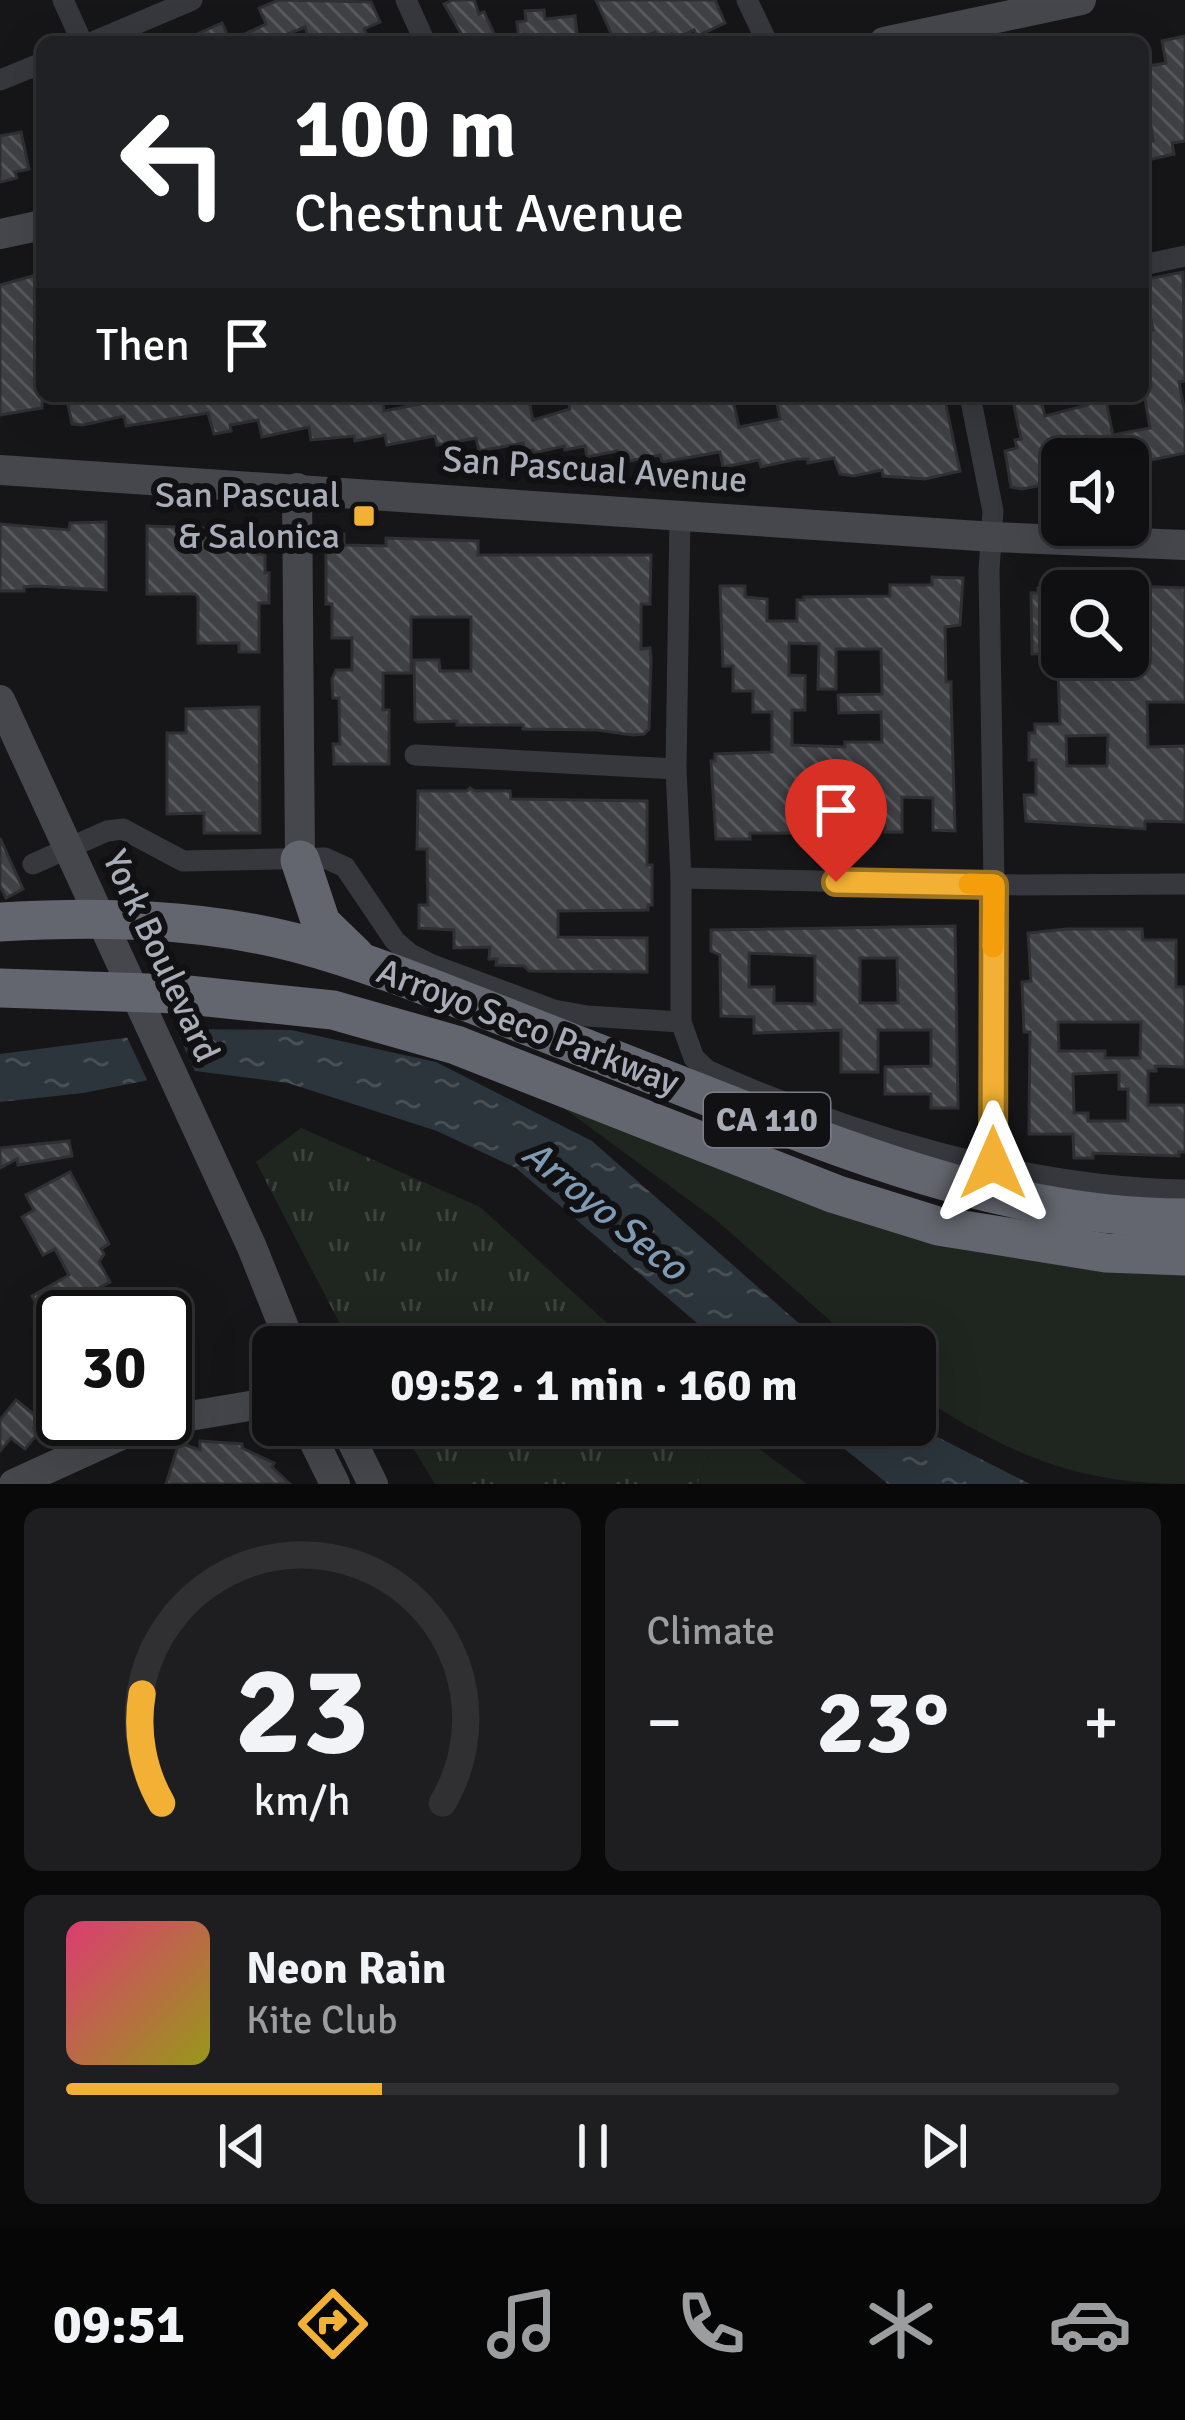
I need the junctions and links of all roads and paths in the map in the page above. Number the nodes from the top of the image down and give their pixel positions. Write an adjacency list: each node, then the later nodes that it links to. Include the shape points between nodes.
1 (63, 0): 6 (street)
2 (192, 0): 7 (street)
3 (406, 0): 8 (street)
4 (748, 0): 9 (street)
5 (1081, 0): 10 (main road)
6 (79, 36)
7 (107, 36)
8 (422, 36)
9 (764, 36)
10 (912, 36)
11 (36, 65): 12 (street)
12 (0, 80)
13 (36, 226): 14 (main road)
14 (0, 234)
15 (1185, 256): 16 (street)
16 (1149, 264)
17 (971, 402): 21 (street)
18 (0, 470): 19 (main road, San Pascual Avenue)
19 (297, 488): 20 (main road, San Pascual Avenue); 26 (main road)
20 (680, 516): 21 (main road, San Pascual Avenue); 25 (street)
21 (994, 537): 22 (main road, San Pascual Avenue); 30 (street)
22 (1185, 545)
23 (0, 700): 40 (main road, York Boulevard)
24 (415, 755): 25 (street)
25 (676, 769): 28 (street)
26 (300, 860): 27 (street, via 183,860 123,829); 32 (highway, via 286,905); 33 (highway, via 321,923); 35 (street, via 345,867 395,941 430,964 554,1010)
27 (33, 864)
28 (681, 878): 30 (street); 35 (street)
29 (1185, 884): 30 (street)
30 (994, 885): 36 (street)
31 (0, 922): 32 (highway, Arroyo Seco Parkway / CA 110, via 127,919)
32 (239, 931): 33 (highway, Arroyo Seco Parkway / CA 110)
33 (363, 964): 38 (highway, Arroyo Seco Parkway / CA 110, via 911,1173 1077,1210)
34 (0, 988): 39 (highway, Arroyo Seco Parkway / CA 110, via 333,1010 456,1046 938,1226 1106,1253)
35 (681, 1022): 36 (street, via 706,1070 850,1126)
36 (993, 1163): 37 (street)
37 (1185, 1190)
38 (1185, 1217)
39 (1185, 1256)
40 (284, 1326)
41 (252, 1406): 44 (main road, via 160,1421)
42 (316, 1446): 45 (main road)
43 (354, 1446): 46 (main road)
44 (14, 1484)
45 (335, 1484)
46 (373, 1484)

